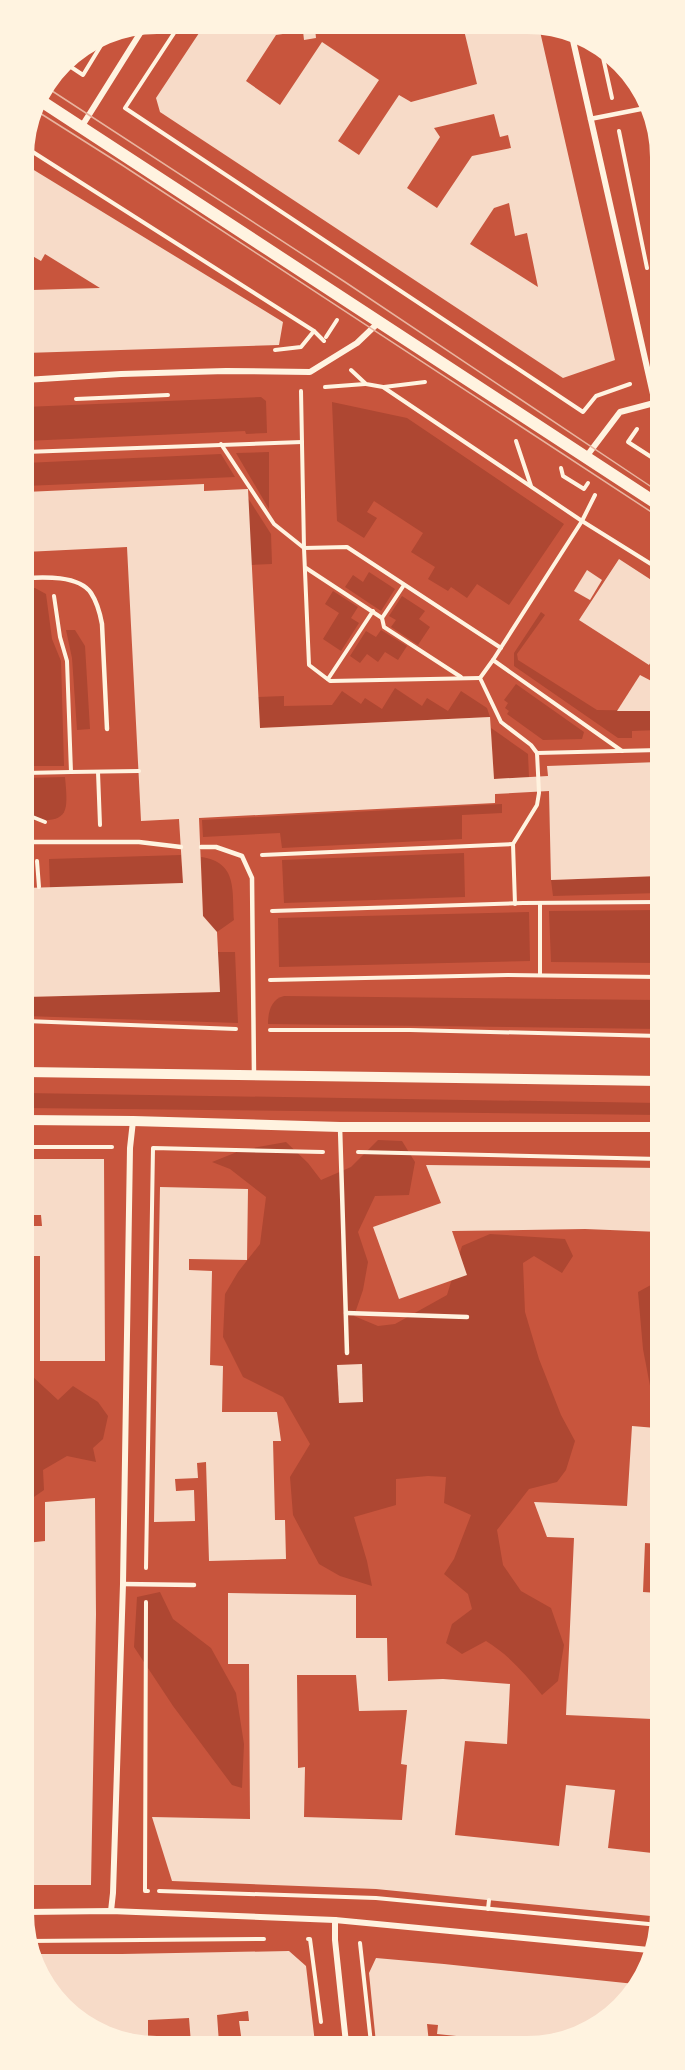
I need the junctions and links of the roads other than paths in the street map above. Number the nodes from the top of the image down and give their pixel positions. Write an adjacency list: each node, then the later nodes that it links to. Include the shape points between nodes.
1 (138, 36): 6 (street)
2 (574, 44): 5 (street)
3 (47, 105): 6 (main road)
4 (640, 109): 5 (lane)
5 (590, 119): 8 (street)
6 (82, 126): 7 (main road)
7 (379, 322): 9 (street, via 357,343 310,372 226,371); 11 (main road)
8 (650, 373)
9 (35, 379)
10 (650, 405): 11 (street, via 620,412)
11 (586, 457): 12 (main road)
12 (650, 499)
13 (35, 578): 14 (lane, via 71,580 90,591 98,607)
14 (107, 729)
15 (35, 842): 16 (lane)
16 (181, 846)
17 (201, 847): 19 (lane, via 216,847 242,856 252,878)
18 (34, 1072): 19 (street)
19 (254, 1074): 20 (street)
20 (650, 1081)
21 (34, 1120): 22 (street)
22 (133, 1121): 23 (street); 28 (street)
23 (340, 1127): 24 (street); 25 (lane)
24 (650, 1127)
25 (346, 1313): 26 (lane); 27 (lane)
26 (467, 1317)
27 (347, 1353)
28 (123, 1584): 29 (lane); 30 (street)
29 (194, 1585)
30 (111, 1911): 31 (street); 32 (street)
31 (34, 1912)
32 (335, 1920): 33 (street); 34 (street)
33 (644, 1950)
34 (345, 2036)

